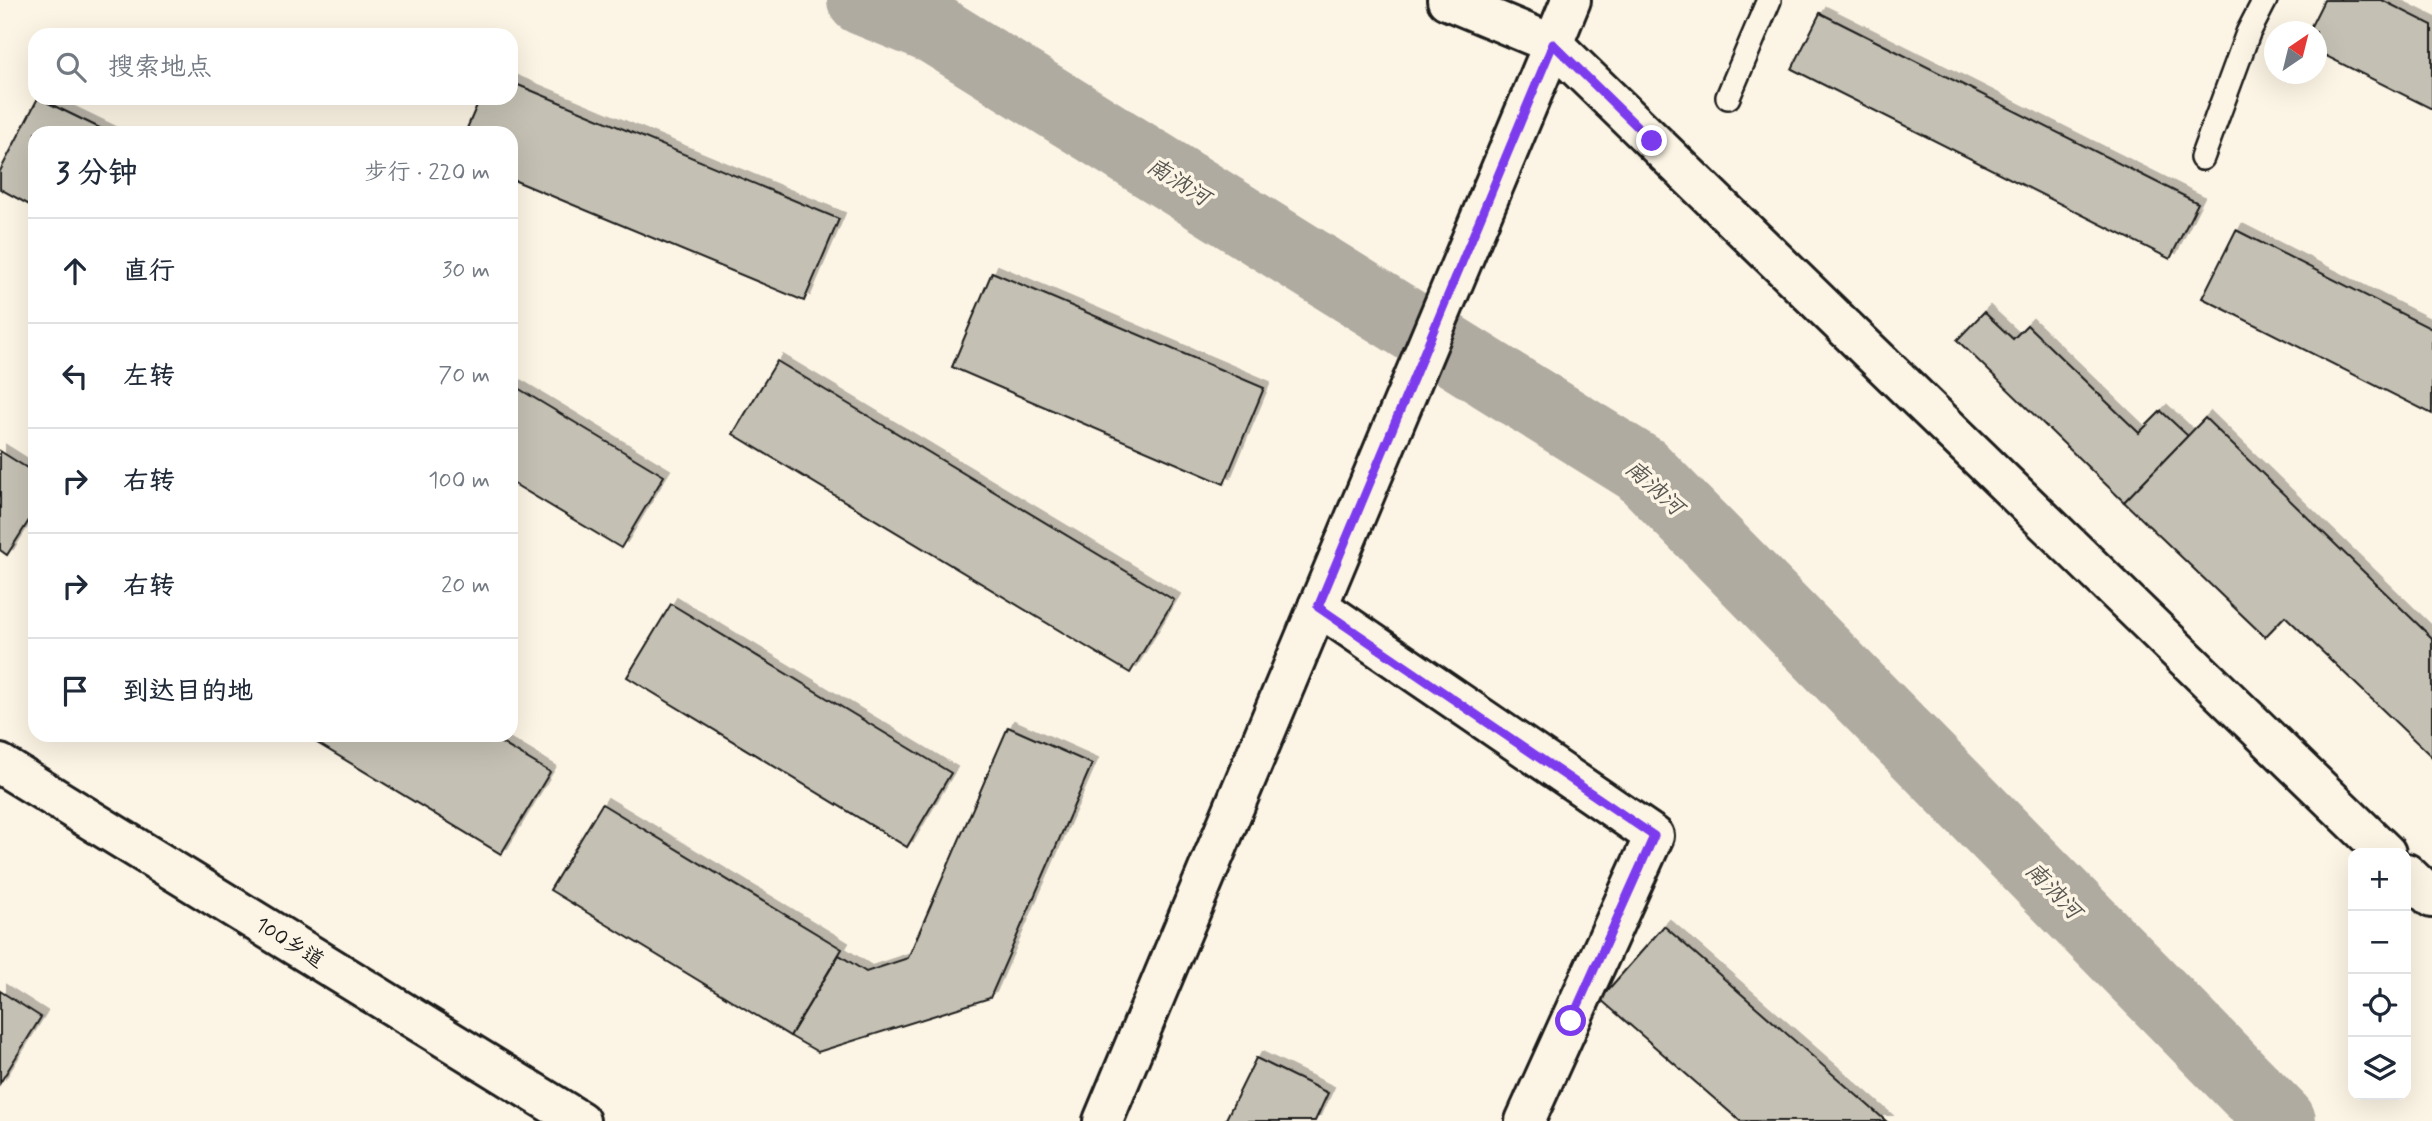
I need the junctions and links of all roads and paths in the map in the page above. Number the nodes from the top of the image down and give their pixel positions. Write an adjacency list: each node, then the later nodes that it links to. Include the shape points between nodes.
1 (1447, 0): 5 (street)
2 (1572, 0): 5 (street)
3 (1769, 0): 6 (lane)
4 (2264, 0): 7 (lane)
5 (1553, 44): 8 (street); 10 (street)
6 (1728, 97)
7 (2202, 158)
8 (1318, 607): 14 (street); 15 (street, via 1654,836)
9 (0, 764): 13 (street, 100乡道)
10 (2381, 848)
11 (2411, 878): 12 (street)
12 (2432, 898)
13 (580, 1121)
14 (1103, 1121)
15 (1525, 1121)

